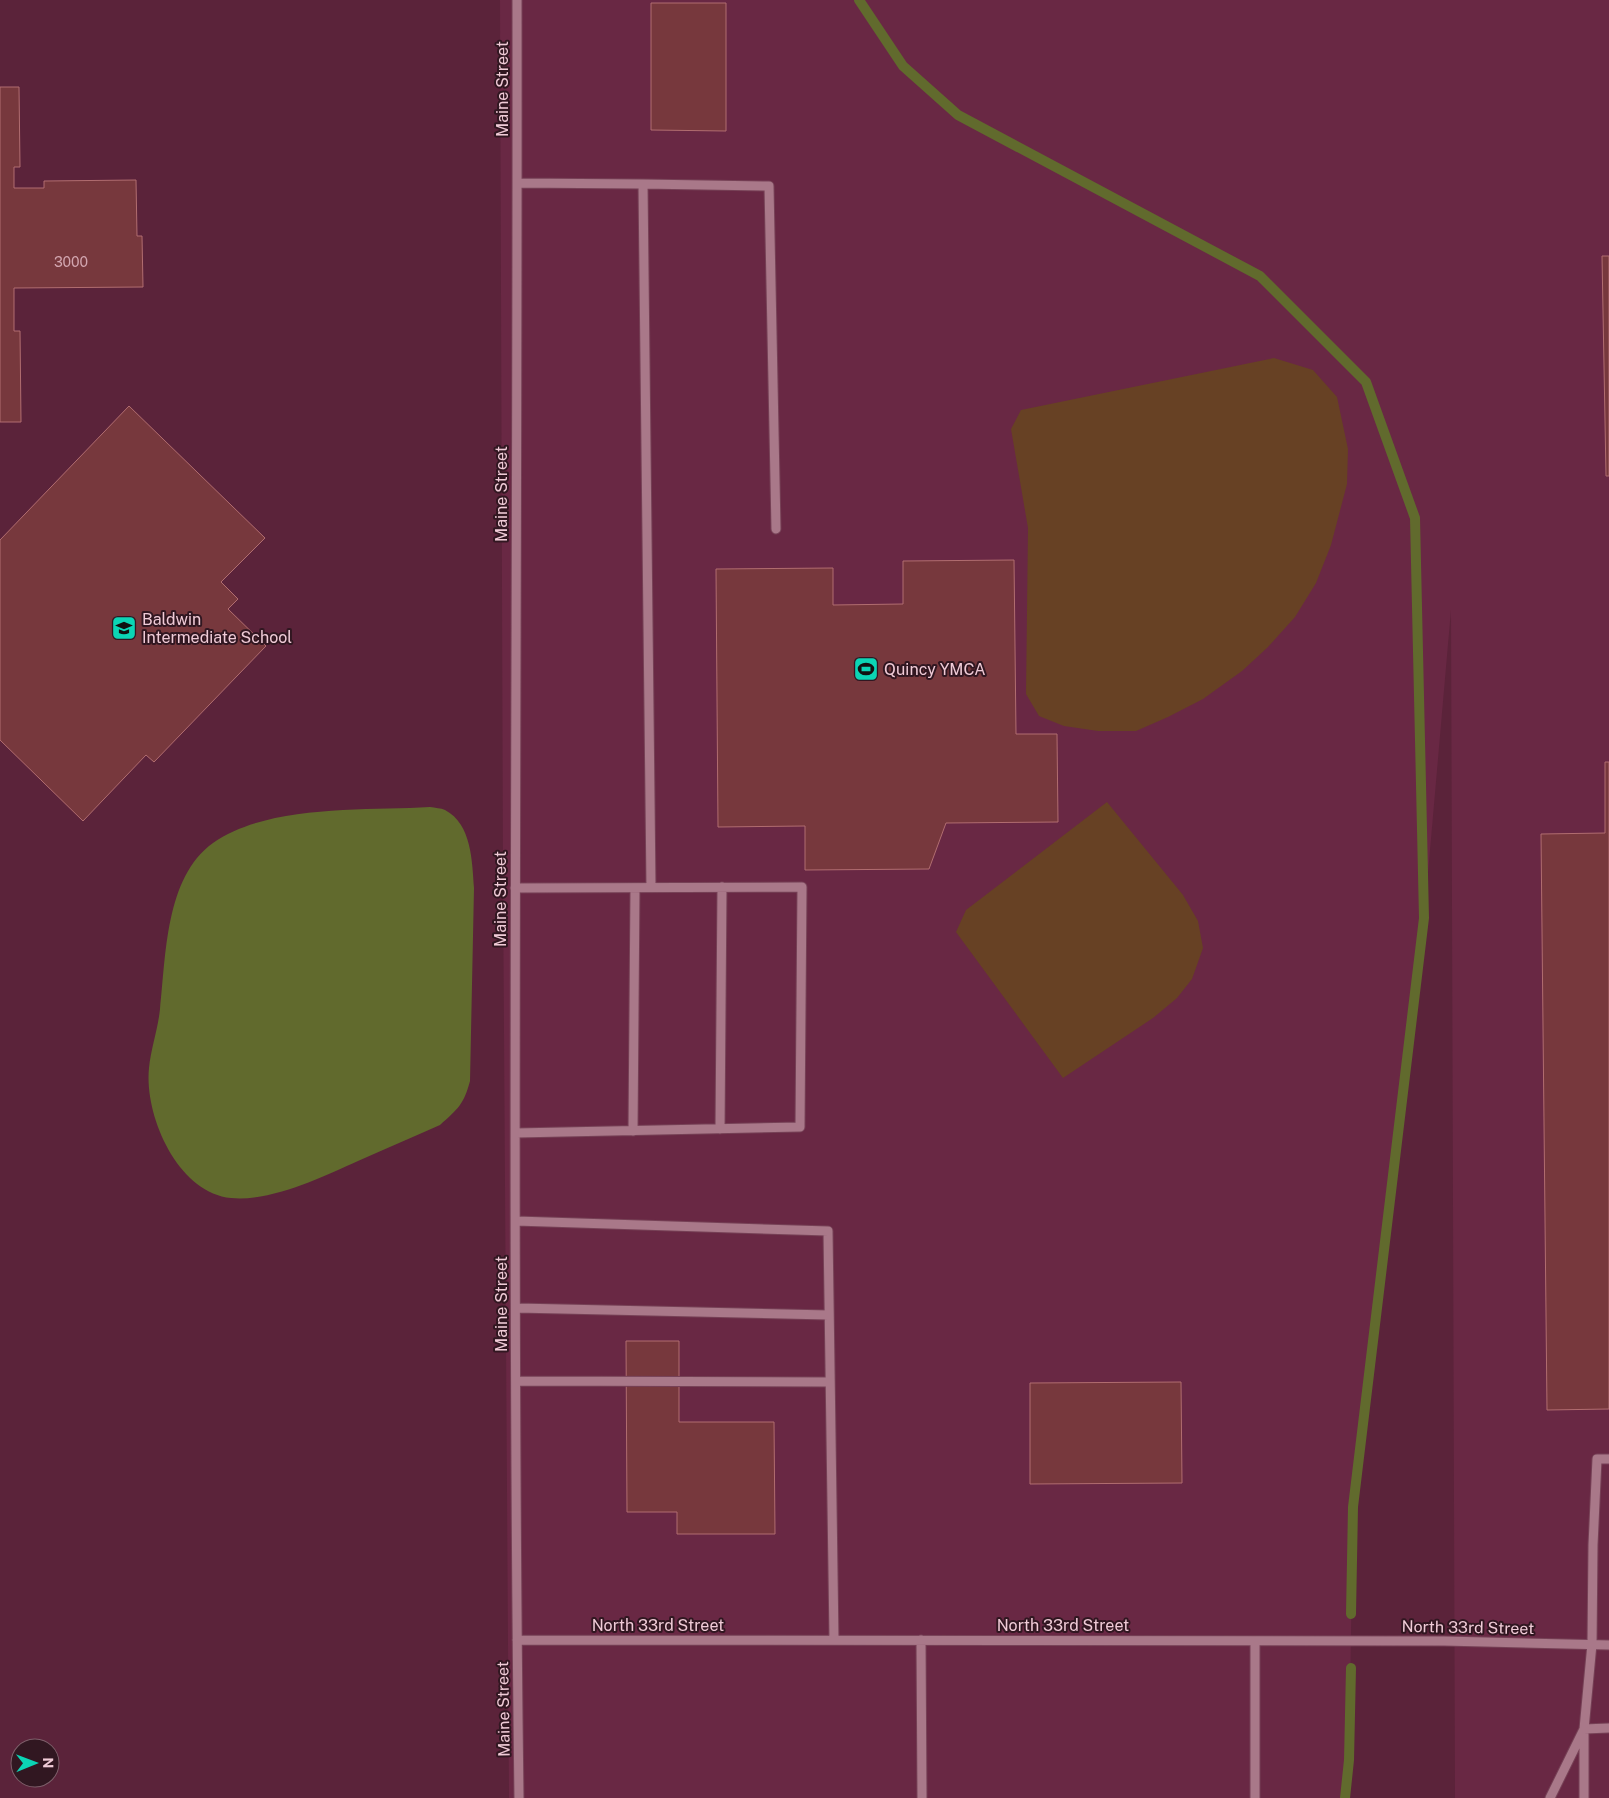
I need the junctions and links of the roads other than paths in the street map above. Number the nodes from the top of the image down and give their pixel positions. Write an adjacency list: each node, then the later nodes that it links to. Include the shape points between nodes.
1 (517, 0): 2 (street, Maine Street)
2 (517, 183): 3 (street); 7 (street, Maine Street)
3 (643, 184): 4 (street, via 769,186); 5 (street)
4 (776, 529)
5 (651, 887): 6 (street); 8 (street)
6 (722, 887): 9 (street); 9 (street, via 802,887 802,935 800,1127)
7 (515, 888): 8 (street); 11 (street, Maine Street)
8 (635, 888): 10 (street)
9 (720, 1129): 10 (street)
10 (633, 1131): 11 (street)
11 (516, 1133): 12 (street, Maine Street)
12 (516, 1222): 13 (street, Maine Street); 14 (street, via 828,1231)
13 (516, 1308): 14 (street); 15 (street, Maine Street)
14 (830, 1314): 16 (street)
15 (517, 1381): 16 (street); 18 (street, Maine Street)
16 (830, 1382): 19 (street)
17 (1609, 1459): 22 (street, via 1596,1460)
18 (517, 1640): 19 (street, North 33rd Street); 26 (street, Maine Street)
19 (834, 1640): 20 (street, North 33rd Street)
20 (921, 1640): 21 (street, North 33rd Street); 27 (street)
21 (1255, 1641): 22 (street, North 33rd Street); 28 (street)
22 (1592, 1644): 23 (street, North 33rd Street); 25 (street)
23 (1609, 1645)
24 (1609, 1728): 25 (street)
25 (1584, 1729): 29 (street); 30 (street)
26 (519, 1798)
27 (922, 1798)
28 (1255, 1798)
29 (1550, 1798)
30 (1584, 1798)

